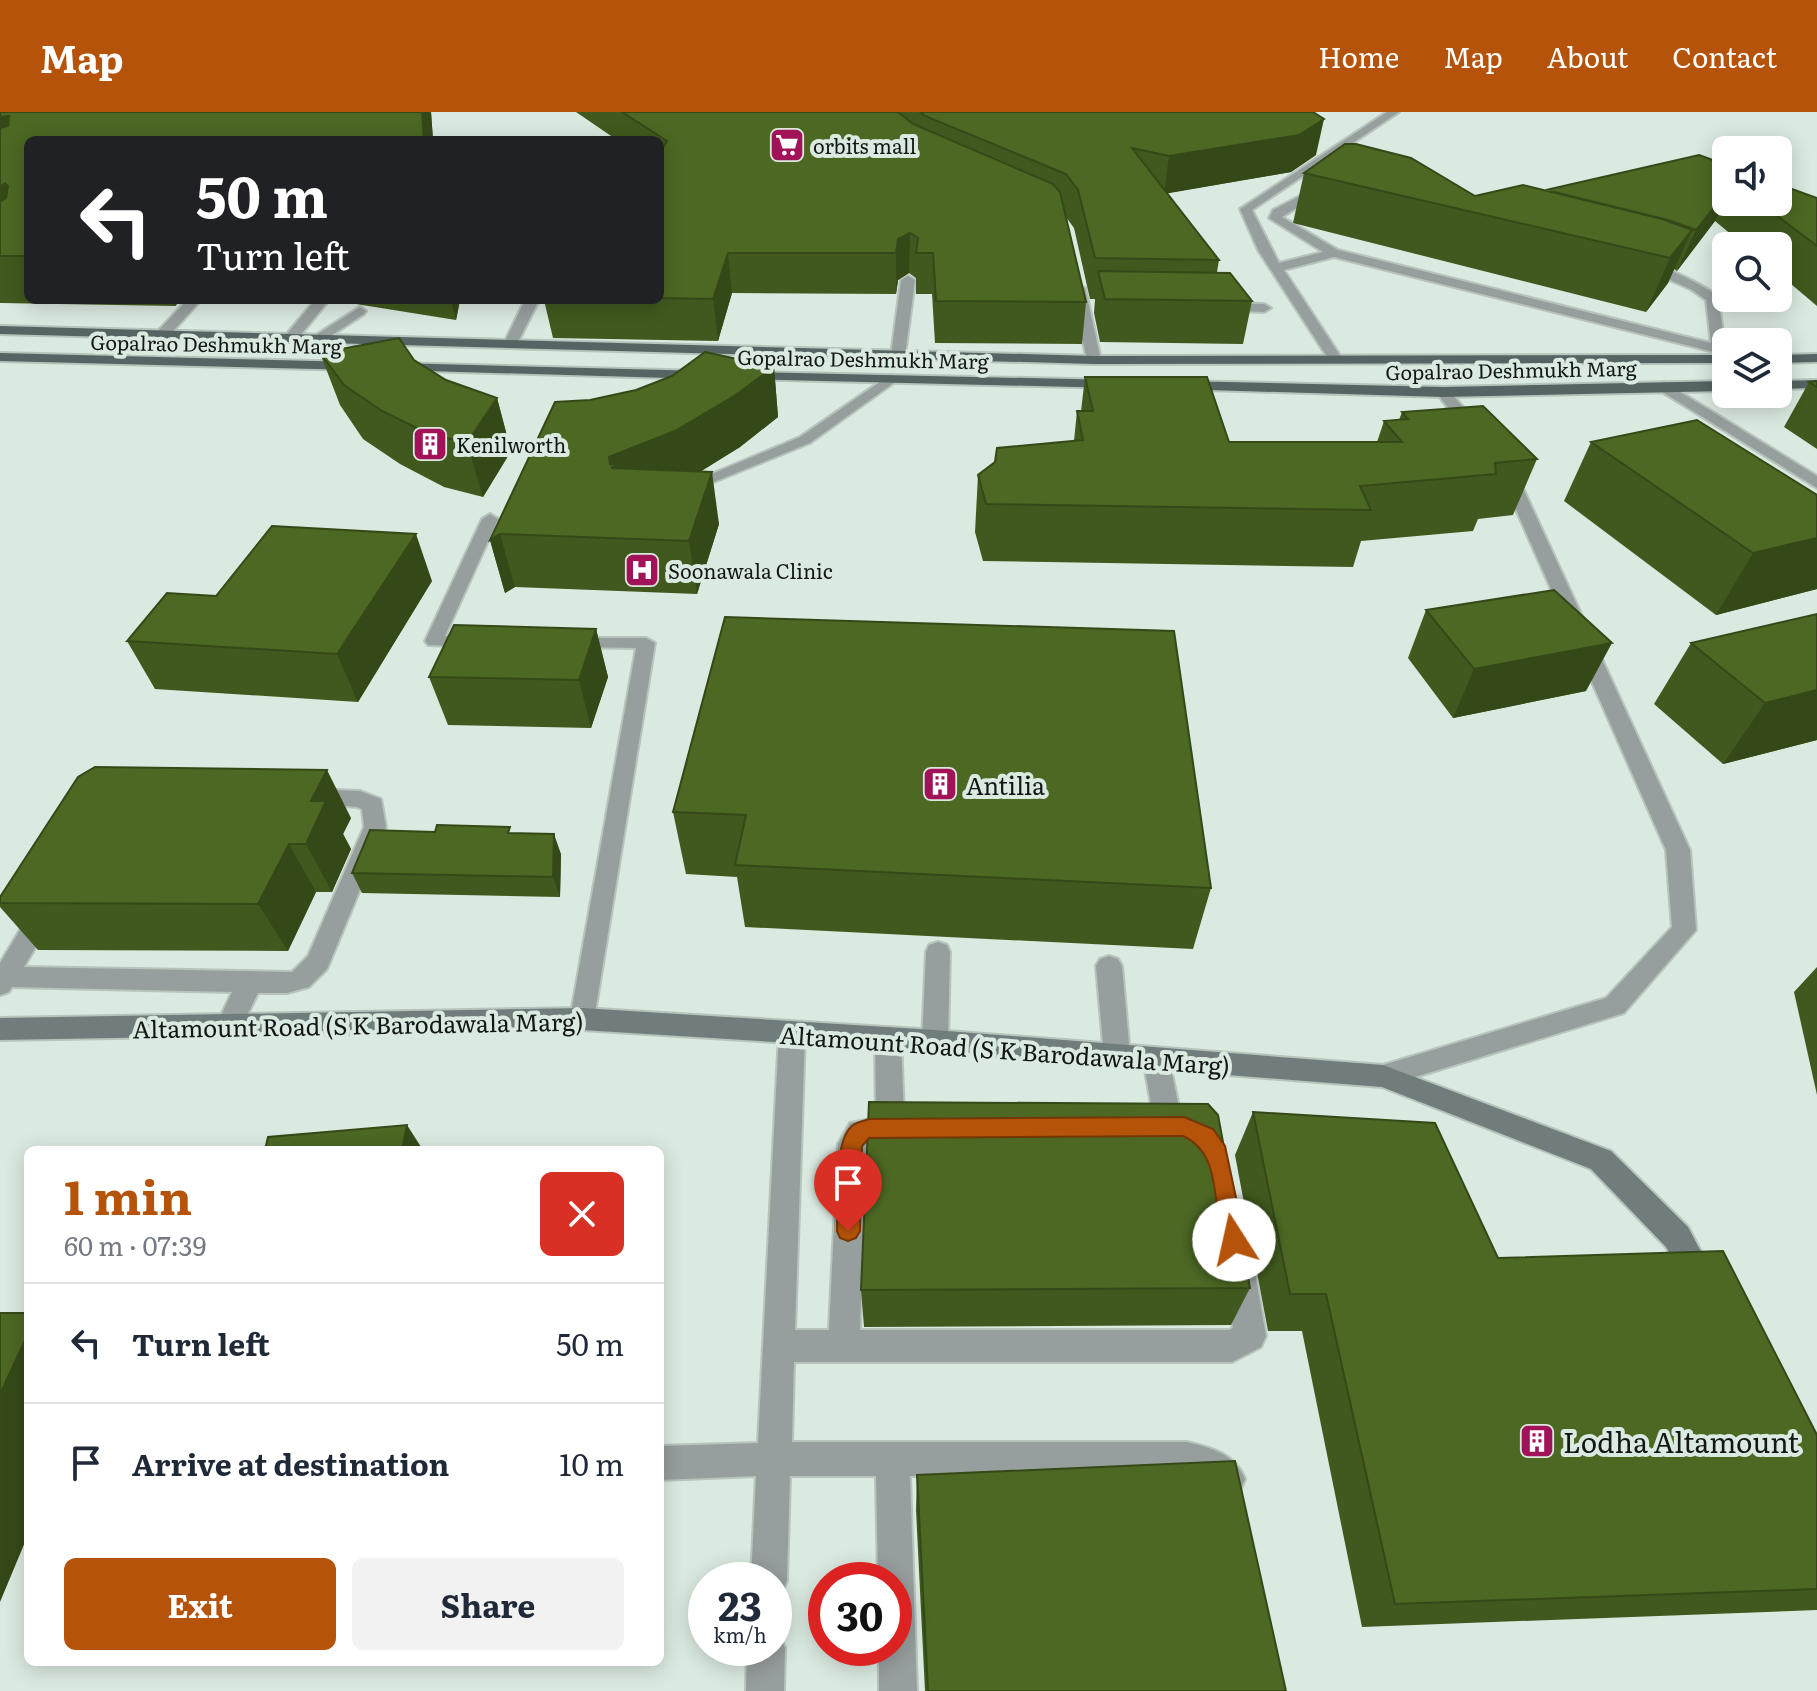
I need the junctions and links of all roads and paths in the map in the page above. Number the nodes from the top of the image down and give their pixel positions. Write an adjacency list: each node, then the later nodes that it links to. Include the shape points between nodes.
1 (1394, 112): 5 (street, via 1246,209)
2 (1344, 187): 3 (street, via 1317,188 1275,218)
3 (1334, 253): 5 (street); 20 (street)
4 (1630, 262): 14 (street, via 1697,287 1713,299)
5 (1276, 268): 27 (street)
6 (1075, 275): 26 (street, via 1088,306)
7 (908, 280): 22 (street)
8 (190, 304): 16 (street)
9 (319, 304): 17 (street)
10 (530, 304): 19 (street)
11 (1201, 307): 12 (street)
12 (1264, 308)
13 (360, 311): 18 (lane)
14 (1719, 328)
15 (0, 330): 16 (main road, Gopalrao Deshmukh Marg)
16 (162, 335): 17 (main road, Gopalrao Deshmukh Marg)
17 (290, 339): 18 (main road, Gopalrao Deshmukh Marg)
18 (315, 340): 19 (main road, Gopalrao Deshmukh Marg)
19 (510, 345): 22 (main road, Gopalrao Deshmukh Marg)
20 (1712, 350)
21 (1712, 353): 27 (main road, Gopalrao Deshmukh Marg)
22 (898, 355): 26 (main road, Gopalrao Deshmukh Marg)
23 (0, 357): 28 (main road, Gopalrao Deshmukh Marg)
24 (1817, 358): 25 (main road)
25 (1792, 359)
26 (1094, 360): 27 (main road, Gopalrao Deshmukh Marg)
27 (1336, 360)
28 (890, 379): 30 (main road, Gopalrao Deshmukh Marg); 37 (lane, via 805,440)
29 (1817, 384): 32 (main road)
30 (1127, 385)
31 (1159, 385): 35 (main road, Gopalrao Deshmukh Marg)
32 (1792, 385)
33 (1712, 386): 34 (main road, Gopalrao Deshmukh Marg)
34 (1664, 387): 35 (main road, Gopalrao Deshmukh Marg); 36 (street)
35 (1443, 392): 55 (street, via 1507,471 1672,836 1678,850 1684,930 1615,1006)
36 (1817, 483)
37 (673, 493)
38 (490, 519): 39 (lane, via 434,641)
39 (495, 642)
40 (555, 643): 47 (lane, via 646,643)
41 (284, 796): 46 (street, via 360,799 373,805 375,827 318,962 300,980)
42 (54, 897): 45 (street)
43 (938, 952): 52 (street)
44 (1109, 966): 53 (street)
45 (2, 981): 46 (street)
46 (250, 982): 48 (street)
47 (582, 1019): 48 (street, Altamount Road (S K Barodawala Marg)); 50 (street, Altamount Road (S K Barodawala Marg))
48 (230, 1024): 49 (street, Altamount Road (S K Barodawala Marg))
49 (0, 1029)
50 (792, 1033): 51 (street, Altamount Road (S K Barodawala Marg)); 61 (street)
51 (888, 1038): 52 (street, Altamount Road (S K Barodawala Marg)); 57 (street)
52 (935, 1041): 53 (street, Altamount Road (S K Barodawala Marg))
53 (1117, 1055): 54 (street, Altamount Road (S K Barodawala Marg))
54 (1156, 1059): 55 (street, Altamount Road (S K Barodawala Marg)); 56 (street, via 1182,1128)
55 (1383, 1076): 60 (street, Altamount Road (S K Barodawala Marg), via 1601,1160 1677,1237)
56 (1138, 1127)
57 (890, 1128): 58 (street); 62 (street, via 860,1132 852,1144)
58 (921, 1128)
59 (1234, 1240): 62 (street, via 1250,1336 1232,1346)
60 (1716, 1306)
61 (779, 1346): 62 (street); 63 (street)
62 (844, 1346)
63 (774, 1459): 64 (street); 65 (street); 67 (street)
64 (893, 1459): 66 (street, via 1187,1459 1210,1464 1227,1478); 70 (street)
65 (664, 1463)
66 (1239, 1508)
67 (770, 1562)
68 (766, 1666): 69 (street)
69 (765, 1691)
70 (898, 1691)

